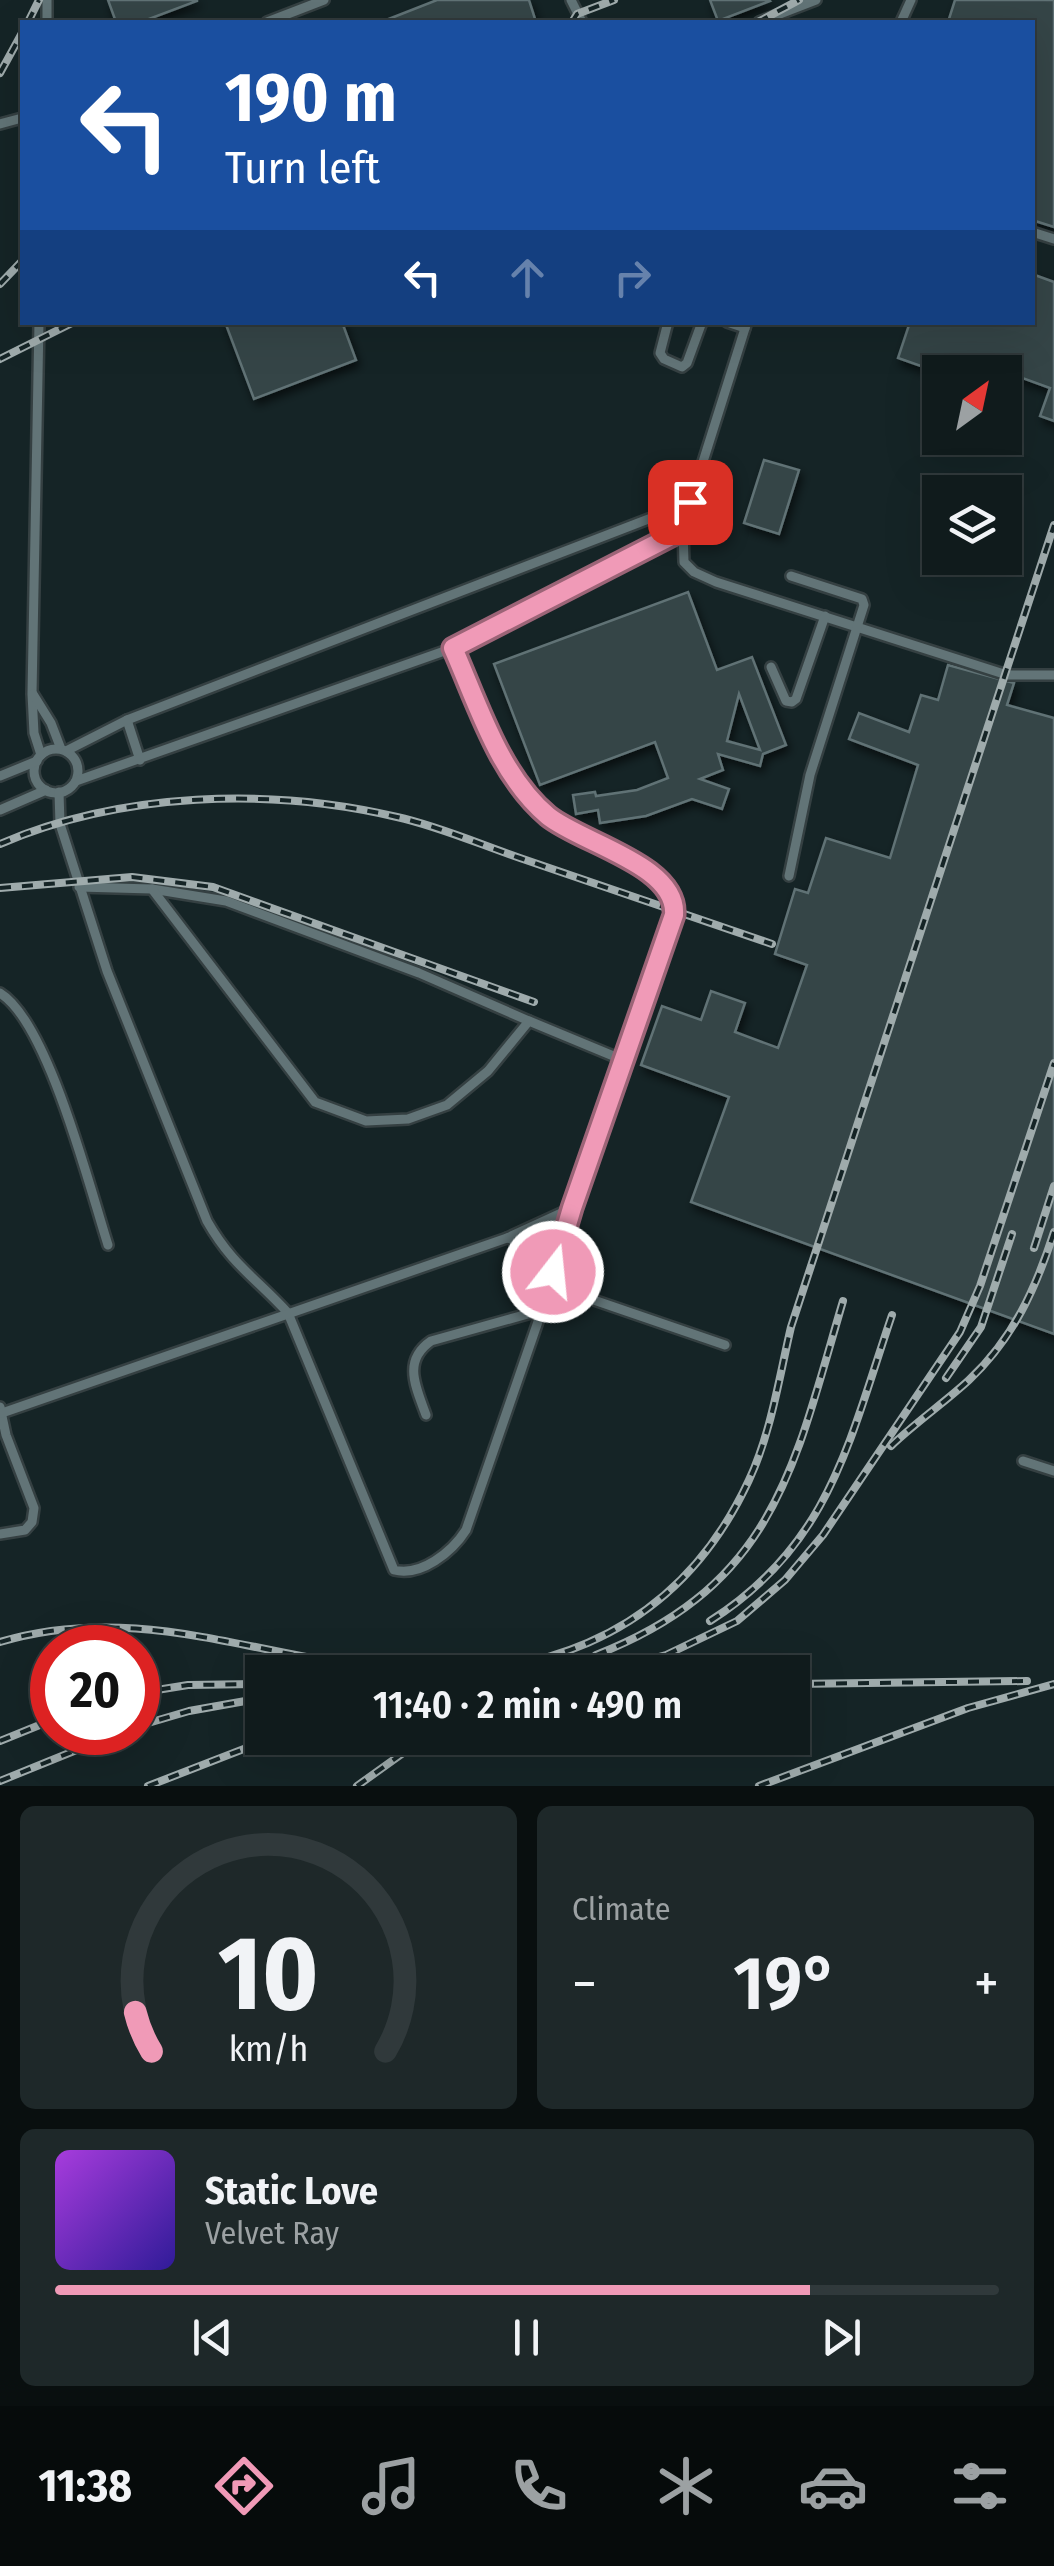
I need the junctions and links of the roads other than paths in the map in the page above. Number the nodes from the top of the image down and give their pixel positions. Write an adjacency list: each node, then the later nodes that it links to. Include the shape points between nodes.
1 (324, 0): 3 (lane)
2 (816, 0): 4 (lane)
3 (272, 20)
4 (764, 20)
5 (39, 325): 17 (lane)
6 (667, 325): 7 (lane, via 661,358 682,366)
7 (701, 325)
8 (746, 325): 9 (lane)
9 (690, 502): 10 (lane); 18 (lane)
10 (683, 530): 12 (lane, via 684,562 694,572); 14 (lane)
11 (791, 576): 13 (lane, via 862,599)
12 (825, 616): 13 (lane); 15 (lane, via 792,702)
13 (856, 626): 16 (lane, via 1007,674); 27 (lane, via 810,774)
14 (453, 648): 21 (lane); 32 (lane, via 520,785 548,816 650,871 674,896 674,915)
15 (771, 667)
16 (1054, 675)
17 (32, 694): 19 (lane); 20 (lane)
18 (127, 720): 19 (lane); 21 (lane)
19 (64, 750): 20 (lane); 23 (lane, via 78,768)
20 (39, 758): 22 (lane); 24 (lane, via 35,774)
21 (140, 760): 23 (lane)
22 (0, 776)
23 (76, 781): 25 (lane)
24 (46, 790): 25 (lane); 26 (lane)
25 (60, 792): 28 (lane, via 60,824)
26 (0, 810)
27 (789, 876)
28 (79, 888): 29 (lane); 38 (lane, via 207,1220 234,1262)
29 (152, 888): 31 (lane, via 226,902); 31 (lane, via 316,1102 366,1121 408,1118 447,1105 488,1071)
30 (0, 993): 35 (lane, via 34,1034)
31 (529, 1021): 32 (lane)
32 (623, 1060): 33 (lane)
33 (572, 1208): 34 (lane); 36 (lane)
34 (507, 1238): 36 (lane, via 532,1246); 38 (lane)
35 (108, 1245)
36 (553, 1272): 37 (lane); 39 (lane, via 582,1296)
37 (542, 1310): 38 (lane, via 466,1530 449,1552 402,1572 392,1567); 41 (lane, via 420,1349 412,1362)
38 (288, 1313): 40 (lane)
39 (724, 1345)
40 (1, 1410): 44 (lane, via 34,1508 25,1530)
41 (426, 1414)
42 (1023, 1461): 43 (lane)
43 (1054, 1470)
44 (0, 1534)

